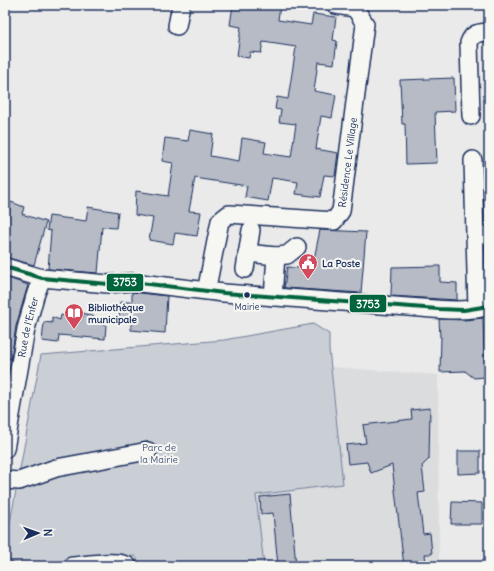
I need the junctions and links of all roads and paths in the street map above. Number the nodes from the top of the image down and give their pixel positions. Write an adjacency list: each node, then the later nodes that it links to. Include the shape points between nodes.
1 (181, 5): 3 (street)
2 (336, 5): 13 (street, Résidence Le Village, via 355,8 365,24 341,211 334,221 229,214 220,221)
3 (177, 26)
4 (489, 32): 5 (street, via 476,33 470,43)
5 (471, 116)
6 (472, 160): 8 (street)
7 (251, 230): 10 (street, via 246,261)
8 (482, 235): 15 (street)
9 (297, 247): 10 (street, via 287,256)
10 (276, 256): 14 (street)
11 (5, 267): 12 (street)
12 (42, 278): 13 (street, via 108,284 132,282); 16 (street, Rue de l'Enfer, via 26,329)
13 (208, 291): 14 (street)
14 (273, 297): 15 (street, via 453,310)
15 (483, 308)
16 (5, 449)
17 (148, 451): 18 (street, via 56,468 19,481)
18 (5, 480)
19 (72, 566): 20 (street, via 117,563)
20 (128, 566)

